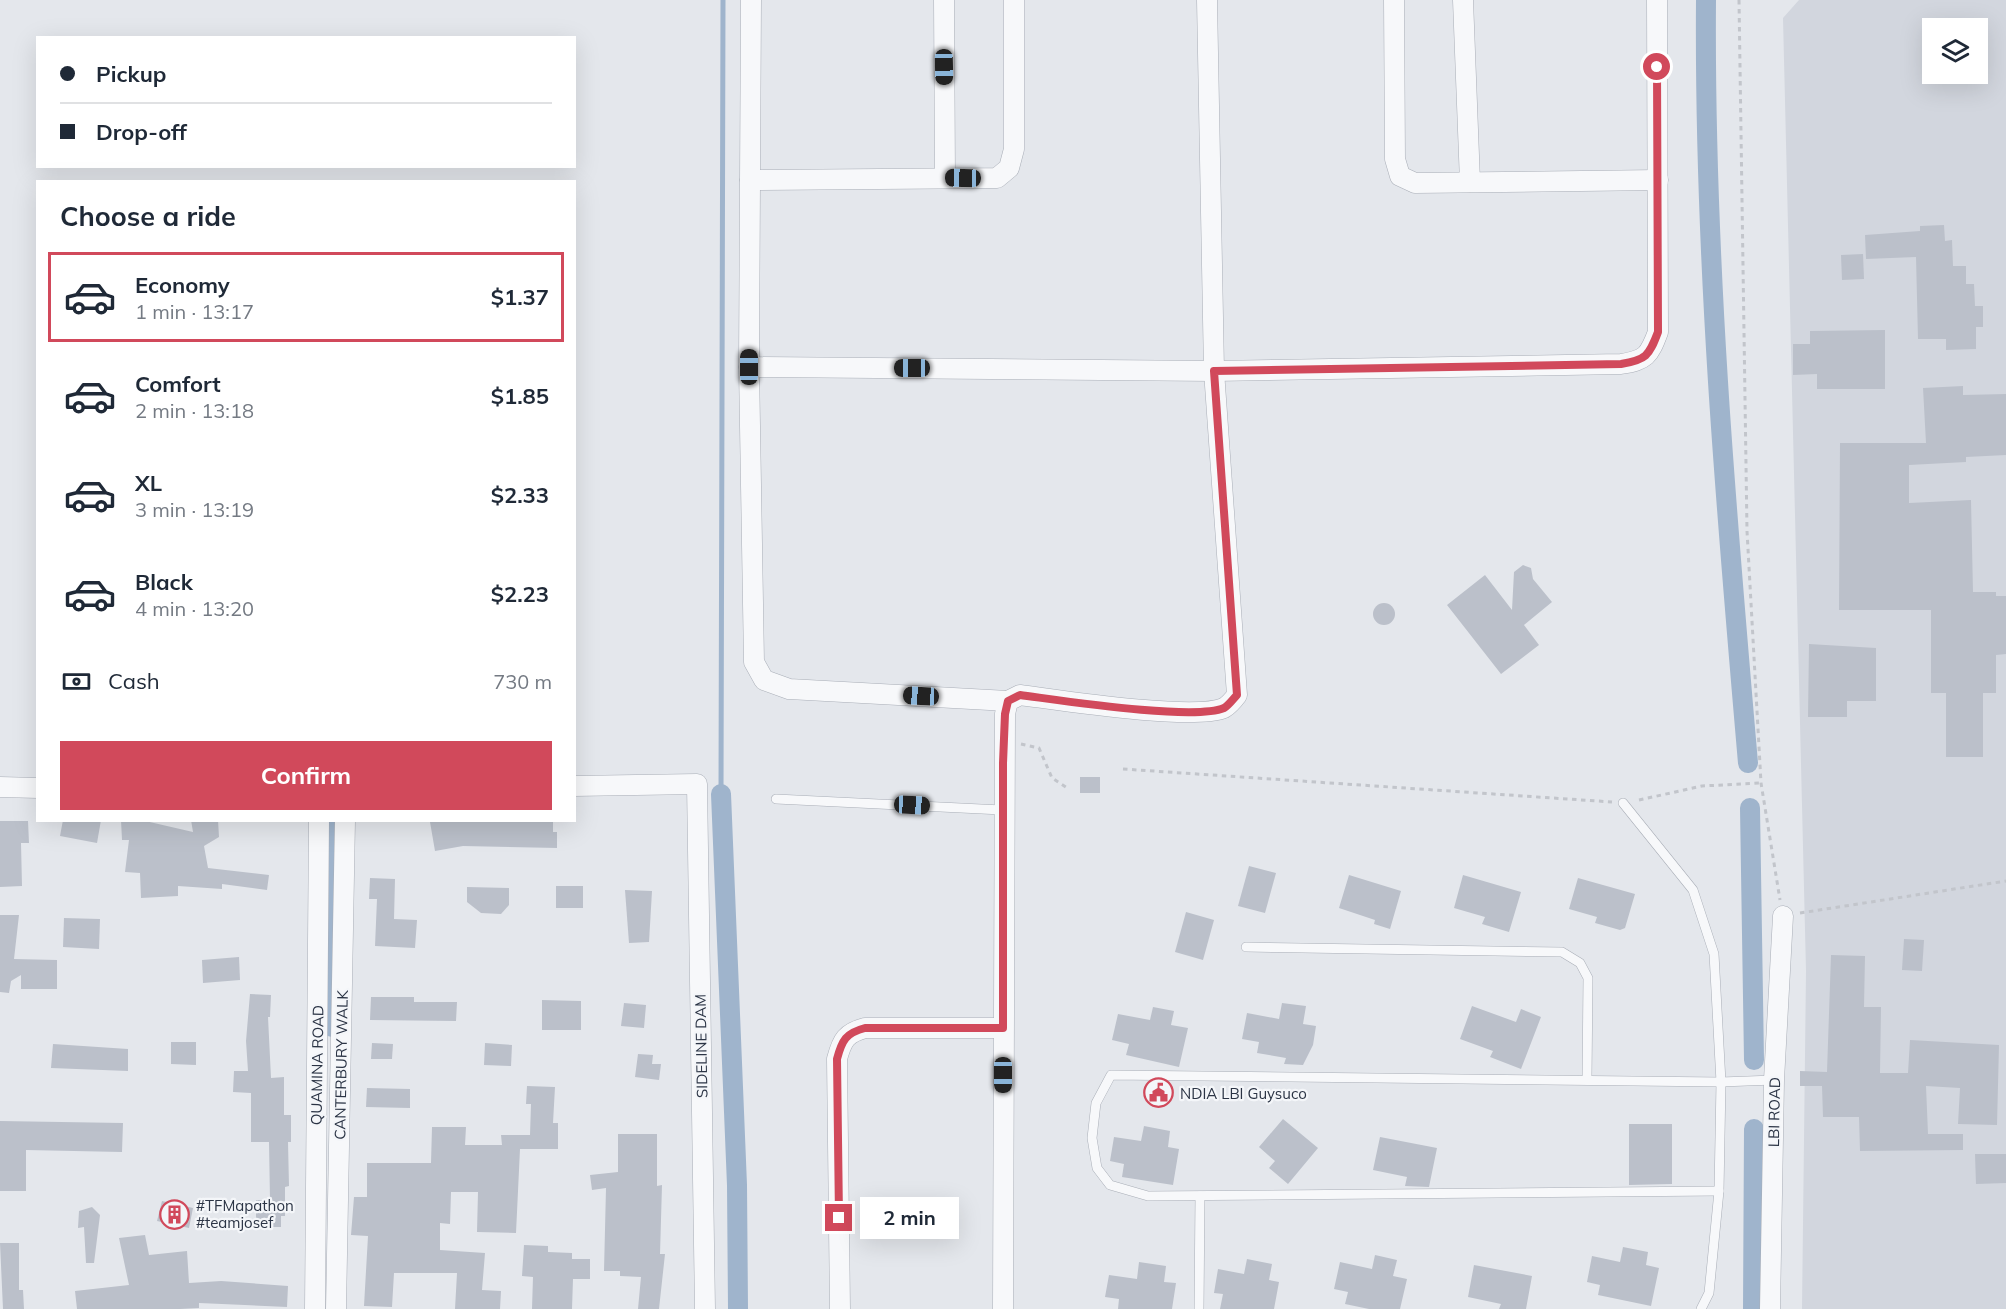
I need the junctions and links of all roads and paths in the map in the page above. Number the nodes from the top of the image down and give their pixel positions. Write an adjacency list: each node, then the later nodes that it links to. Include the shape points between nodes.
1 (751, 0): 10 (street)
2 (944, 0): 9 (street)
3 (1014, 0): 9 (street, via 1014,149 1009,168 997,178)
4 (1207, 0): 14 (street)
5 (1394, 0): 12 (street, via 1395,159 1400,176 1415,183)
6 (1463, 0): 12 (street)
7 (1657, 0): 11 (street)
8 (1739, 0): 18 (path, via 1747,531)
9 (945, 178): 10 (street)
10 (750, 180): 13 (street)
11 (1658, 180): 12 (street); 14 (street, via 1658,332 1651,352 1639,362)
12 (1470, 182)
13 (749, 367): 14 (street); 15 (street, via 753,662 765,680 789,689)
14 (1214, 371): 15 (street, via 1237,695 1225,707 1198,712 1020,695)
15 (1008, 701): 16 (street)
16 (1004, 740): 22 (path, via 1038,748 1052,778); 25 (street)
17 (1123, 769): 24 (path)
18 (1761, 783): 24 (path, via 1702,786); 29 (path)
19 (576, 786): 39 (street, SIDELINE DAM, via 694,784)
20 (0, 787): 21 (street)
21 (36, 788)
22 (1069, 789)
23 (776, 799): 25 (lane)
24 (1623, 803): 34 (lane, via 1693,891 1714,954)
25 (1002, 810): 31 (street)
26 (319, 822): 37 (street, QUAMINA ROAD)
27 (345, 822): 38 (street, CANTERBURY WALK)
28 (2006, 881): 29 (path)
29 (1783, 916): 33 (street, LBI ROAD)
30 (1246, 948): 32 (lane, via 1562,952 1580,963 1588,978)
31 (1003, 1028): 40 (street, via 865,1028 852,1031 842,1040 837,1059); 41 (street)
32 (1587, 1080): 34 (lane); 36 (lane, via 1111,1075 1096,1103 1092,1138 1097,1168 1110,1185 1148,1196)
33 (1764, 1080): 34 (lane); 44 (street, LBI ROAD)
34 (1721, 1082): 35 (lane)
35 (1719, 1191): 36 (lane); 43 (lane, via 1709,1293)
36 (1200, 1196): 42 (lane)
37 (315, 1309)
38 (336, 1309)
39 (705, 1309)
40 (840, 1309)
41 (1003, 1309)
42 (1199, 1309)
43 (1701, 1309)
44 (1770, 1309)

